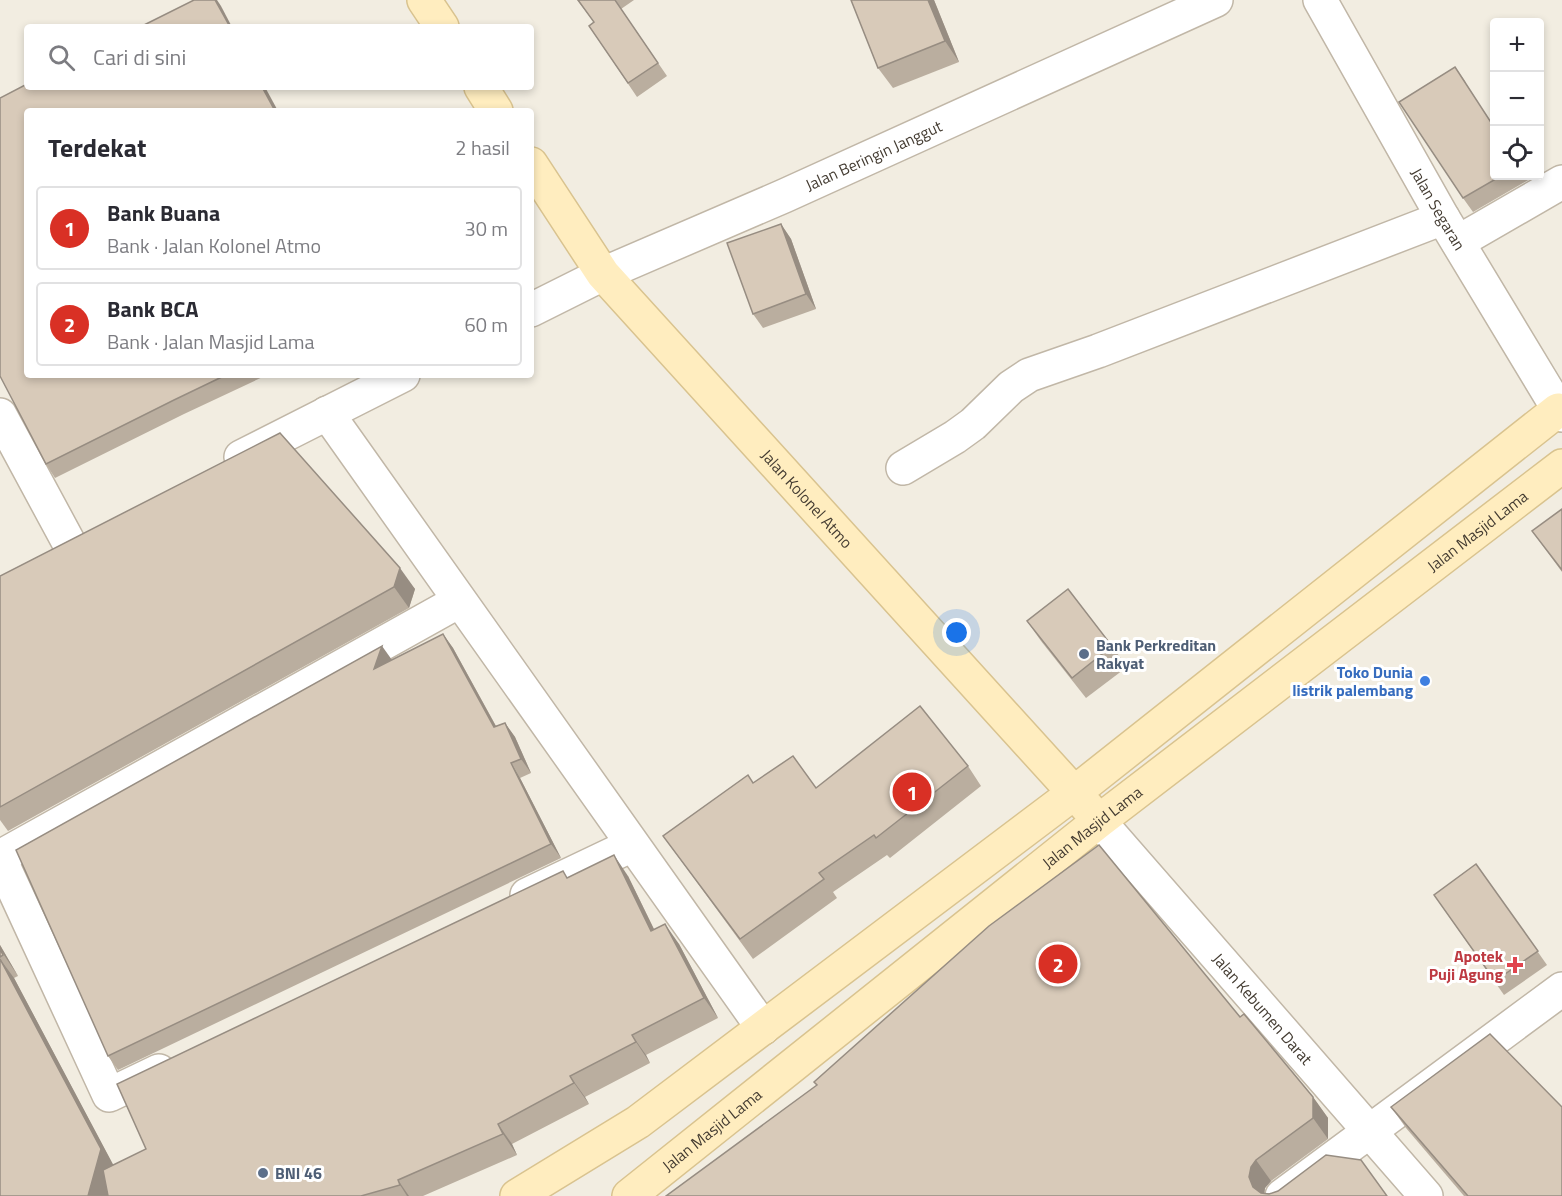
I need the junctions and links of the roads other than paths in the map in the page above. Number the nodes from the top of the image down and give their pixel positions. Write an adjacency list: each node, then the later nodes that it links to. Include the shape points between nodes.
1 (424, 0): 4 (main road)
2 (1216, 0): 10 (street, Jalan Beringin Janggut)
3 (1320, 0): 9 (street, Jalan Segaran)
4 (440, 24)
5 (483, 90): 6 (main road)
6 (494, 108)
7 (534, 169): 10 (main road, Jalan Kolonel Atmo)
8 (1562, 182): 9 (street)
9 (1451, 230): 13 (street, Jalan Segaran); 17 (street, via 1029,375 964,430)
10 (603, 274): 11 (street, Jalan Beringin Janggut); 27 (main road, Jalan Kolonel Atmo)
11 (534, 308)
12 (397, 378): 14 (street)
13 (1560, 412): 21 (main road)
14 (327, 413): 18 (street); 24 (street)
15 (0, 415): 20 (street)
16 (1562, 466): 23 (main road, Jalan Masjid Lama)
17 (903, 468)
18 (214, 471)
19 (100, 528): 20 (street)
20 (69, 543): 22 (street)
21 (1378, 552): 23 (main road); 25 (main road)
22 (40, 558)
23 (1405, 587): 26 (main road, Jalan Masjid Lama)
24 (459, 601): 29 (street); 30 (street)
25 (1250, 653): 26 (main road); 27 (main road)
26 (1280, 682): 28 (main road, Jalan Masjid Lama)
27 (1074, 793): 28 (main road, Jalan Kolonel Atmo); 33 (main road)
28 (1099, 821): 35 (street, Jalan Kebumen Darat); 36 (main road, Jalan Masjid Lama)
29 (632, 845): 31 (street); 33 (street)
30 (0, 858): 34 (street, via 109,1095)
31 (504, 906)
32 (1562, 989): 35 (street)
33 (763, 1028): 37 (main road, via 638,1122)
34 (184, 1060)
35 (1368, 1131): 38 (street); 39 (street, Jalan Kebumen Darat)
36 (634, 1195)
37 (517, 1196)
38 (1282, 1196)
39 (1426, 1196)

